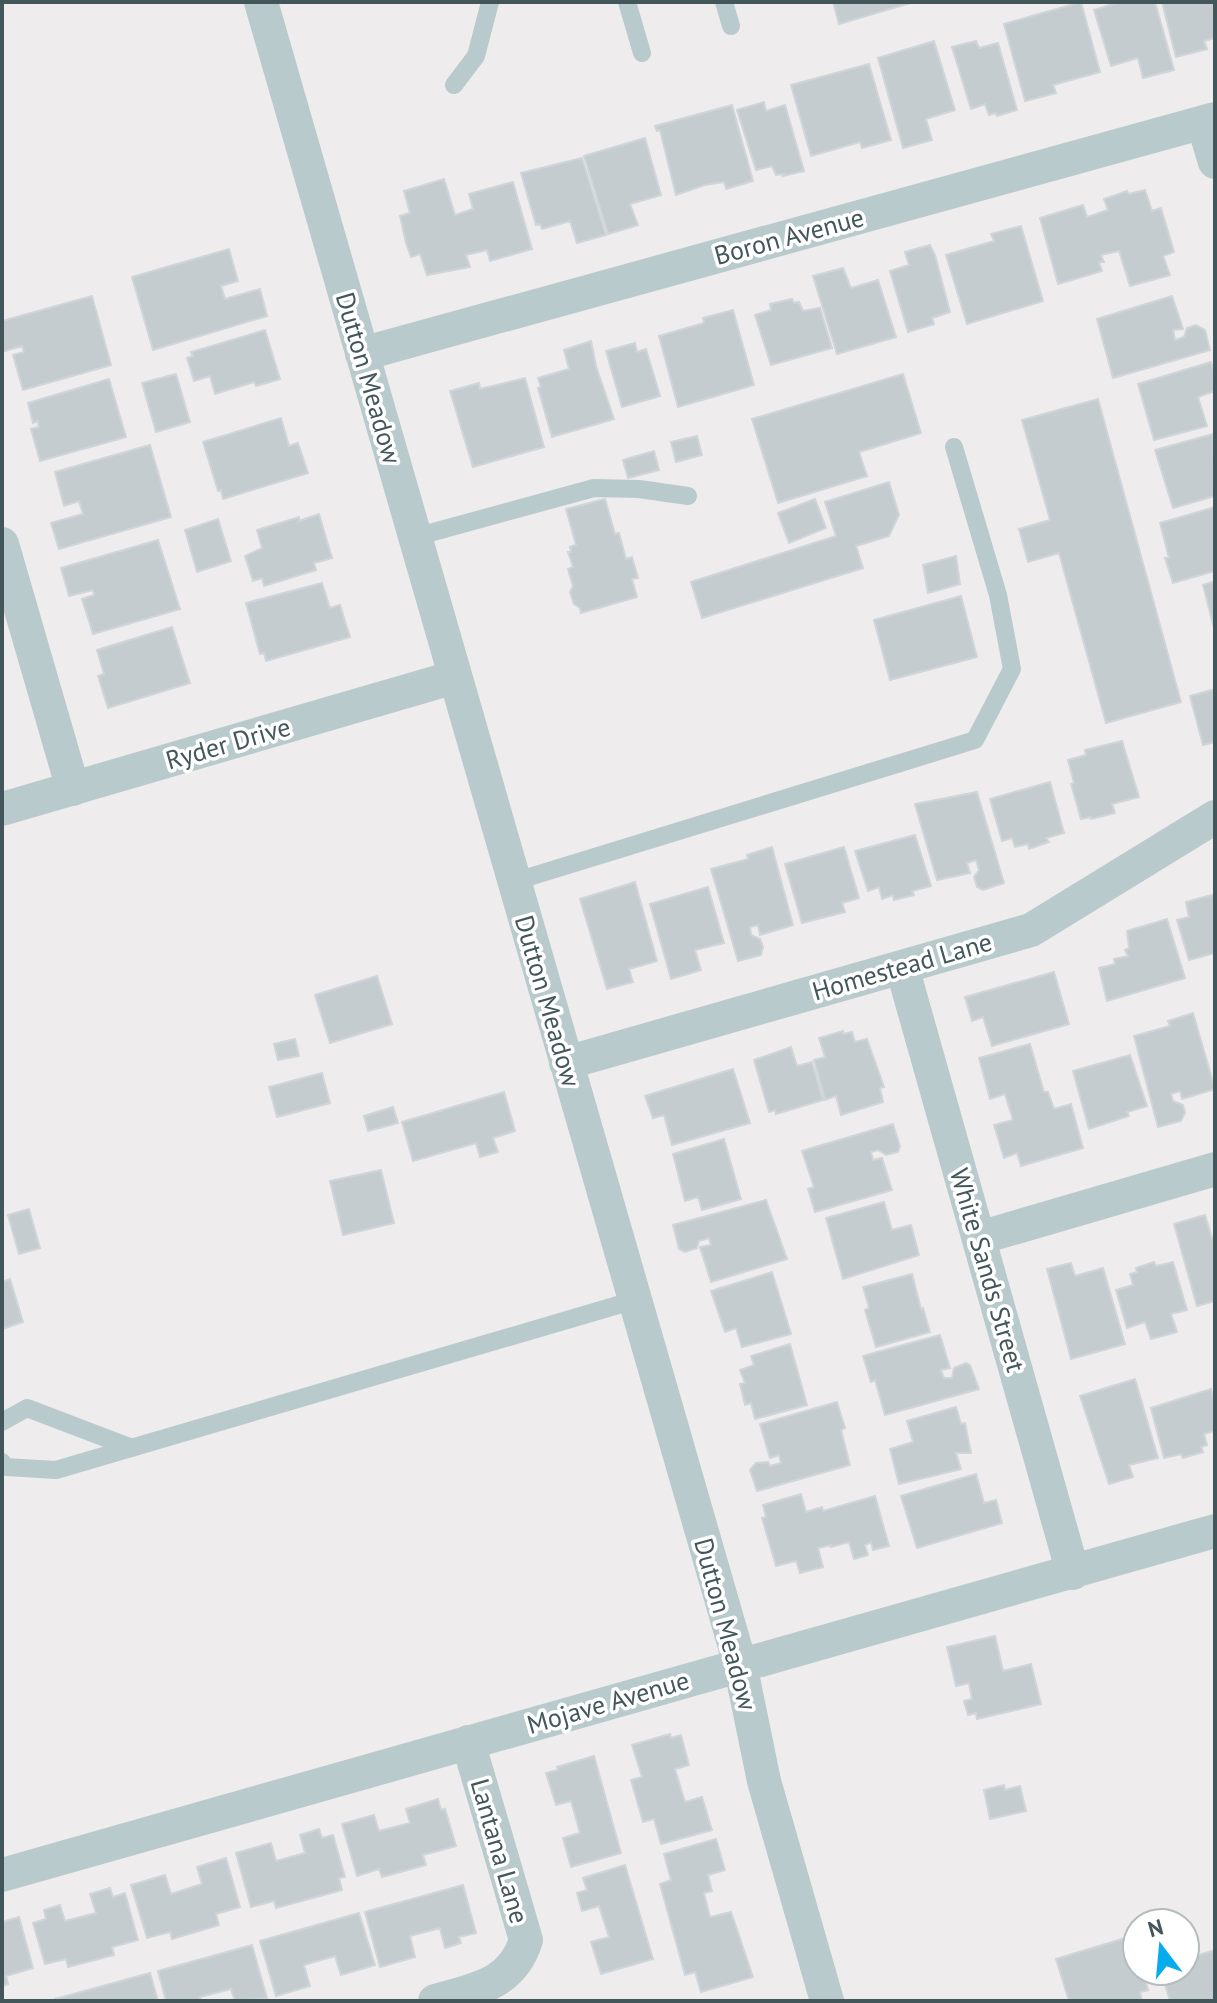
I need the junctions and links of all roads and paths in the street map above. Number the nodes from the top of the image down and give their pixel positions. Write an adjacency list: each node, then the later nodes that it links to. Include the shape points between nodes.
1 (261, 2): 10 (street, Dutton Meadow)
2 (490, 2): 7 (lane, via 476,56)
3 (627, 2): 6 (lane)
4 (724, 2): 5 (lane)
5 (731, 26)
6 (642, 53)
7 (454, 85)
8 (1209, 120): 9 (street); 10 (street, Boron Avenue)
9 (1215, 162)
10 (362, 354): 13 (street, Dutton Meadow)
11 (954, 447): 19 (lane, via 998,595 1012,669 975,740)
12 (688, 496): 13 (lane, via 594,488)
13 (415, 537): 15 (street, Dutton Meadow)
14 (2, 544): 16 (street)
15 (455, 677): 16 (street, Ryder Drive); 19 (street, Dutton Meadow)
16 (73, 789): 17 (street, Ryder Drive)
17 (2, 809)
18 (1215, 817): 20 (street, Homestead Lane, via 1031,930)
19 (513, 882): 21 (street, Dutton Meadow)
20 (902, 967): 21 (street, Homestead Lane); 23 (street, White Sands Street)
21 (566, 1063): 24 (street, Dutton Meadow)
22 (1215, 1169): 23 (street)
23 (979, 1238): 29 (street, White Sands Street)
24 (635, 1300): 26 (lane); 30 (street, Dutton Meadow)
25 (2, 1422): 26 (lane, via 27,1408)
26 (132, 1448): 27 (lane, via 56,1470 6,1467)
27 (2, 1462)
28 (1215, 1531): 29 (street, Mojave Avenue)
29 (1073, 1573): 30 (street, Mojave Avenue)
30 (740, 1664): 31 (street, Mojave Avenue); 34 (street, Dutton Meadow, via 764,1781)
31 (468, 1742): 32 (street, Mojave Avenue); 33 (street, Lantana Lane, via 526,1940 507,1974)
32 (2, 1875)
33 (435, 2001)
34 (827, 2001)

